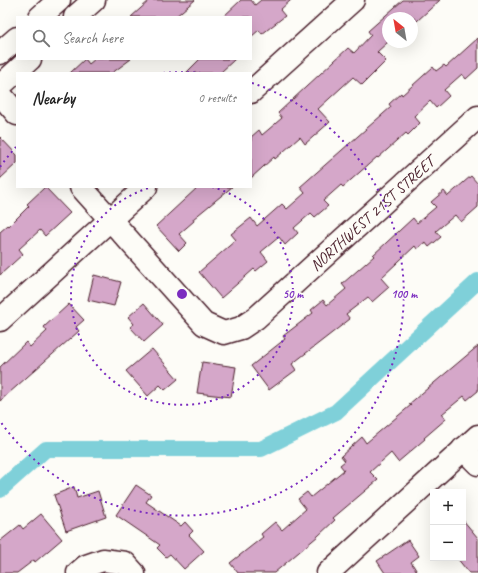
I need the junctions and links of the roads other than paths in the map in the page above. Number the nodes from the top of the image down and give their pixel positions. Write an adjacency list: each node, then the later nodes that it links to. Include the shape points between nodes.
1 (58, 0): 4 (street)
2 (94, 0): 5 (street)
3 (353, 0): 10 (street)
4 (41, 16)
5 (77, 16)
6 (16, 39): 7 (street)
7 (0, 53)
8 (29, 60): 9 (street)
9 (0, 86)
10 (252, 91)
11 (0, 94): 12 (street)
12 (16, 113)
13 (478, 117): 16 (street, NORTHWEST 21ST STREET, via 256,318 241,328 224,332 204,324)
14 (82, 188): 16 (street)
15 (145, 188): 16 (street)
16 (110, 220): 17 (street)
17 (0, 320)
18 (471, 442): 19 (street); 22 (street)
19 (478, 464)
20 (78, 573): 21 (street, via 86,566 103,560 125,563)
21 (134, 573)
22 (328, 573)

